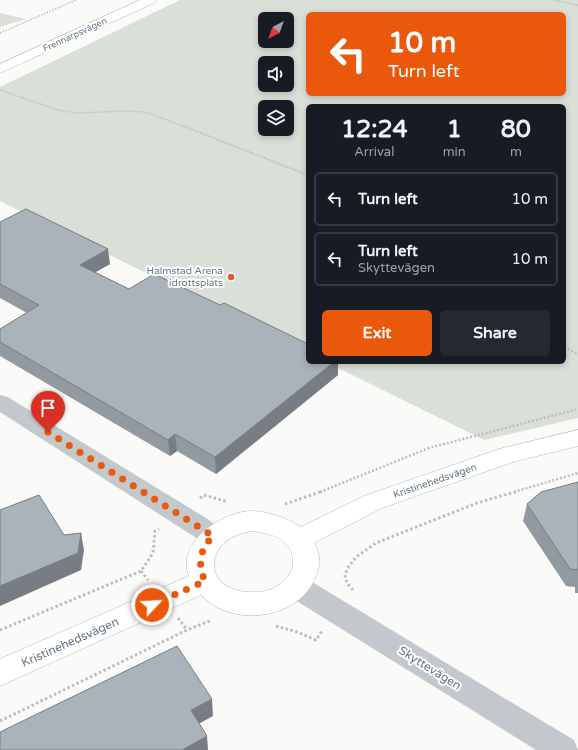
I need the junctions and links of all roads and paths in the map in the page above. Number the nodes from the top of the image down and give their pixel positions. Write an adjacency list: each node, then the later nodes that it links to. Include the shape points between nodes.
1 (76, 0): 5 (path)
2 (150, 0): 6 (street, Frennarpsvägen)
3 (553, 0): 4 (path)
4 (578, 5)
5 (0, 33)
6 (0, 69)
7 (0, 90): 8 (path, via 55,110 146,112)
8 (306, 174)
9 (566, 348): 10 (path)
10 (578, 354)
11 (0, 402): 13 (street)
12 (578, 438): 14 (street, Kristinehedsvägen, via 508,455 373,502)
13 (213, 536): 14 (street, via 232,526 254,522 282,527); 15 (street, via 200,558 200,570)
14 (298, 539): 16 (street, via 306,554 307,567)
15 (205, 581): 16 (street, via 218,595 244,604 274,601); 17 (street, Kristinehedsvägen)
16 (297, 587): 18 (street, Skyttevägen)
17 (0, 673)
18 (563, 750)

